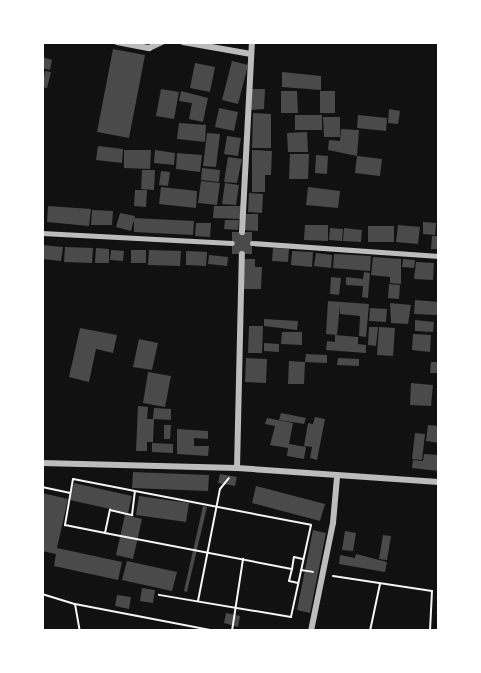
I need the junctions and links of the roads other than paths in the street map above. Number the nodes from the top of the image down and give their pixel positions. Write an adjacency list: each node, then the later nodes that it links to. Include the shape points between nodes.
1 (117, 42): 2 (street, via 148,48)
2 (162, 42)
3 (183, 42): 5 (street)
4 (252, 42): 5 (street)
5 (251, 54): 6 (street)
6 (242, 232)
7 (42, 233): 8 (street)
8 (232, 243)
9 (252, 243): 11 (street)
10 (242, 254): 13 (street)
11 (439, 256)
12 (42, 464): 13 (street)
13 (234, 468): 14 (street)
14 (337, 477): 15 (street); 16 (street)
15 (439, 482)
16 (311, 631)

